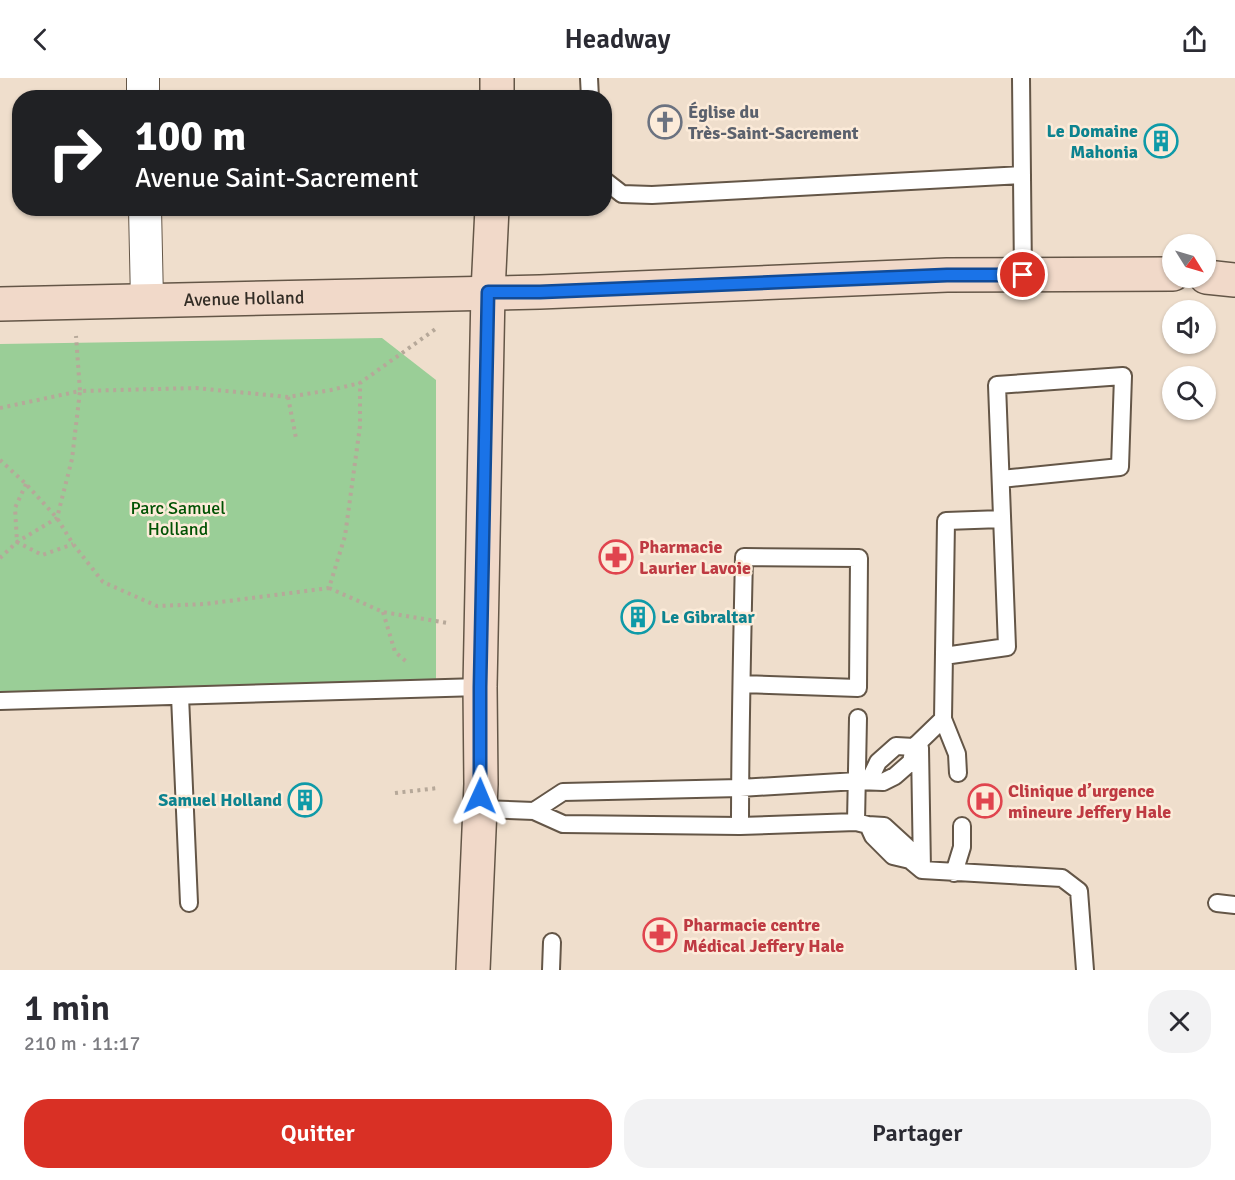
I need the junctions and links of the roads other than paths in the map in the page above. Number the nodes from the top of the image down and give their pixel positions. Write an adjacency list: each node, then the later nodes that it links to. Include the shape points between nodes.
1 (1021, 78): 2 (lane)
2 (1022, 175): 3 (lane, via 652,195 622,194); 7 (lane)
3 (612, 186)
4 (146, 216): 11 (street)
5 (492, 216): 10 (main road)
6 (1162, 274): 7 (main road, Avenue Holland)
7 (1023, 275): 10 (main road, Avenue Holland)
8 (1216, 278): 9 (main road)
9 (1235, 280)
10 (488, 292): 11 (main road, Avenue Holland); 17 (main road)
11 (147, 300): 12 (main road, Avenue Holland)
12 (0, 304)
13 (1001, 478): 13 (lane, via 997,385 1123,376 1120,467); 14 (lane)
14 (1002, 519): 15 (lane, via 946,521); 15 (lane, via 1007,648)
15 (944, 656): 21 (lane)
16 (742, 684): 16 (lane, via 744,557 859,558 858,688); 25 (lane)
17 (480, 687): 18 (lane); 26 (main road)
18 (180, 696): 19 (lane); 33 (lane)
19 (0, 701)
20 (858, 718): 24 (lane)
21 (943, 719): 22 (lane); 23 (lane, via 957,754)
22 (917, 744): 24 (lane, via 896,746); 31 (lane)
23 (958, 773)
24 (863, 781): 25 (lane); 28 (lane)
25 (740, 788): 27 (lane, via 563,792); 29 (lane)
26 (480, 809): 27 (lane); 37 (main road)
27 (534, 811): 29 (lane, via 563,824)
28 (862, 824): 29 (lane); 31 (lane, via 884,826 908,847)
29 (740, 826)
30 (962, 826): 32 (lane, via 962,847)
31 (916, 865): 32 (lane)
32 (954, 873): 39 (lane, via 1062,878 1079,891)
33 (189, 903)
34 (1217, 903): 35 (lane)
35 (1235, 905)
36 (552, 942): 38 (lane)
37 (473, 970)
38 (551, 970)
39 (1085, 970)

